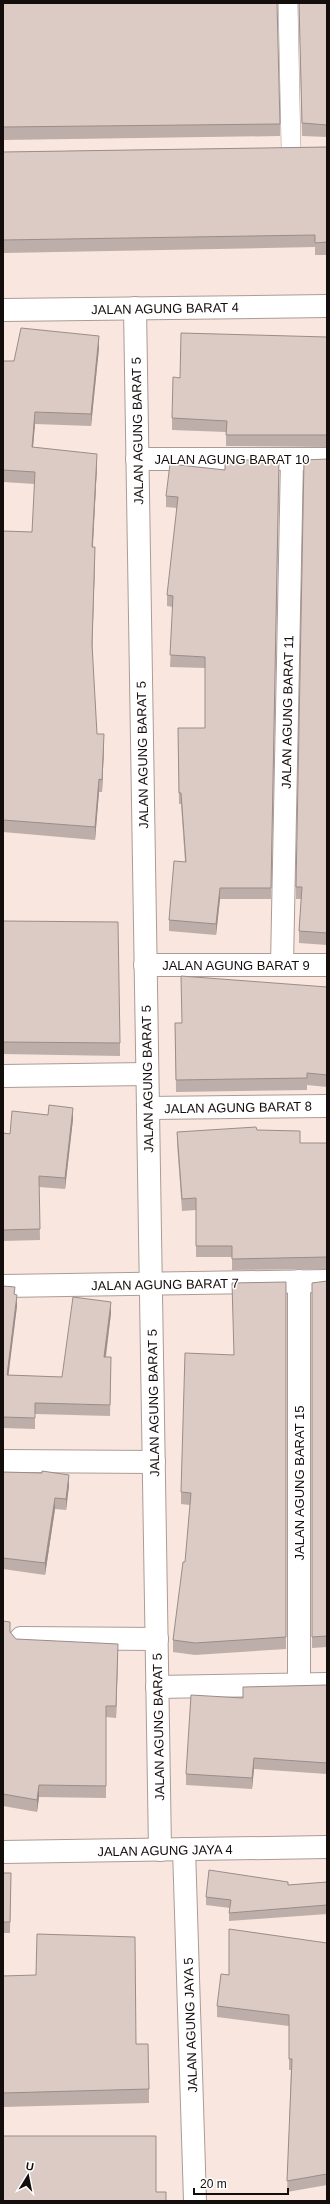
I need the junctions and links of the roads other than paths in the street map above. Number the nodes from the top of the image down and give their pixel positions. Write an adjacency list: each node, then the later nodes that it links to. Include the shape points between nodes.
1 (288, 3): 2 (lane)
2 (283, 148): 3 (street)
3 (312, 148)
4 (327, 306): 5 (street, JALAN AGUNG BARAT 4)
5 (135, 308): 6 (street, JALAN AGUNG BARAT 4); 7 (street, JALAN AGUNG BARAT 5)
6 (3, 310)
7 (137, 459): 8 (street, JALAN AGUNG BARAT 10); 10 (street, JALAN AGUNG BARAT 5)
8 (292, 459): 9 (street, JALAN AGUNG BARAT 10); 11 (street, JALAN AGUNG BARAT 11)
9 (327, 459)
10 (145, 965): 11 (street, JALAN AGUNG BARAT 9); 13 (street, JALAN AGUNG BARAT 5)
11 (282, 965): 12 (street, JALAN AGUNG BARAT 9)
12 (327, 965)
13 (147, 1074): 14 (street); 16 (street, JALAN AGUNG BARAT 5)
14 (3, 1076)
15 (327, 1106): 16 (street, JALAN AGUNG BARAT 8)
16 (148, 1108): 19 (street, JALAN AGUNG BARAT 5)
17 (299, 1281): 18 (street, JALAN AGUNG BARAT 7); 19 (street, JALAN AGUNG BARAT 7); 26 (street, JALAN AGUNG BARAT 15)
18 (327, 1281)
19 (151, 1285): 20 (street, JALAN AGUNG BARAT 7); 22 (street, JALAN AGUNG BARAT 5)
20 (3, 1286)
21 (3, 1461): 22 (street)
22 (154, 1462): 24 (street, JALAN AGUNG BARAT 5)
23 (21, 1638): 24 (street)
24 (157, 1639): 27 (street, JALAN AGUNG BARAT 5)
25 (327, 1684): 26 (street)
26 (299, 1685): 27 (street)
27 (157, 1687): 30 (street, JALAN AGUNG BARAT 5)
28 (327, 1847): 29 (street, JALAN AGUNG JAYA 4)
29 (184, 1849): 30 (street, JALAN AGUNG JAYA 4); 32 (street, JALAN AGUNG JAYA 5)
30 (160, 1850): 31 (street, JALAN AGUNG JAYA 4)
31 (3, 1852)
32 (195, 2201)

